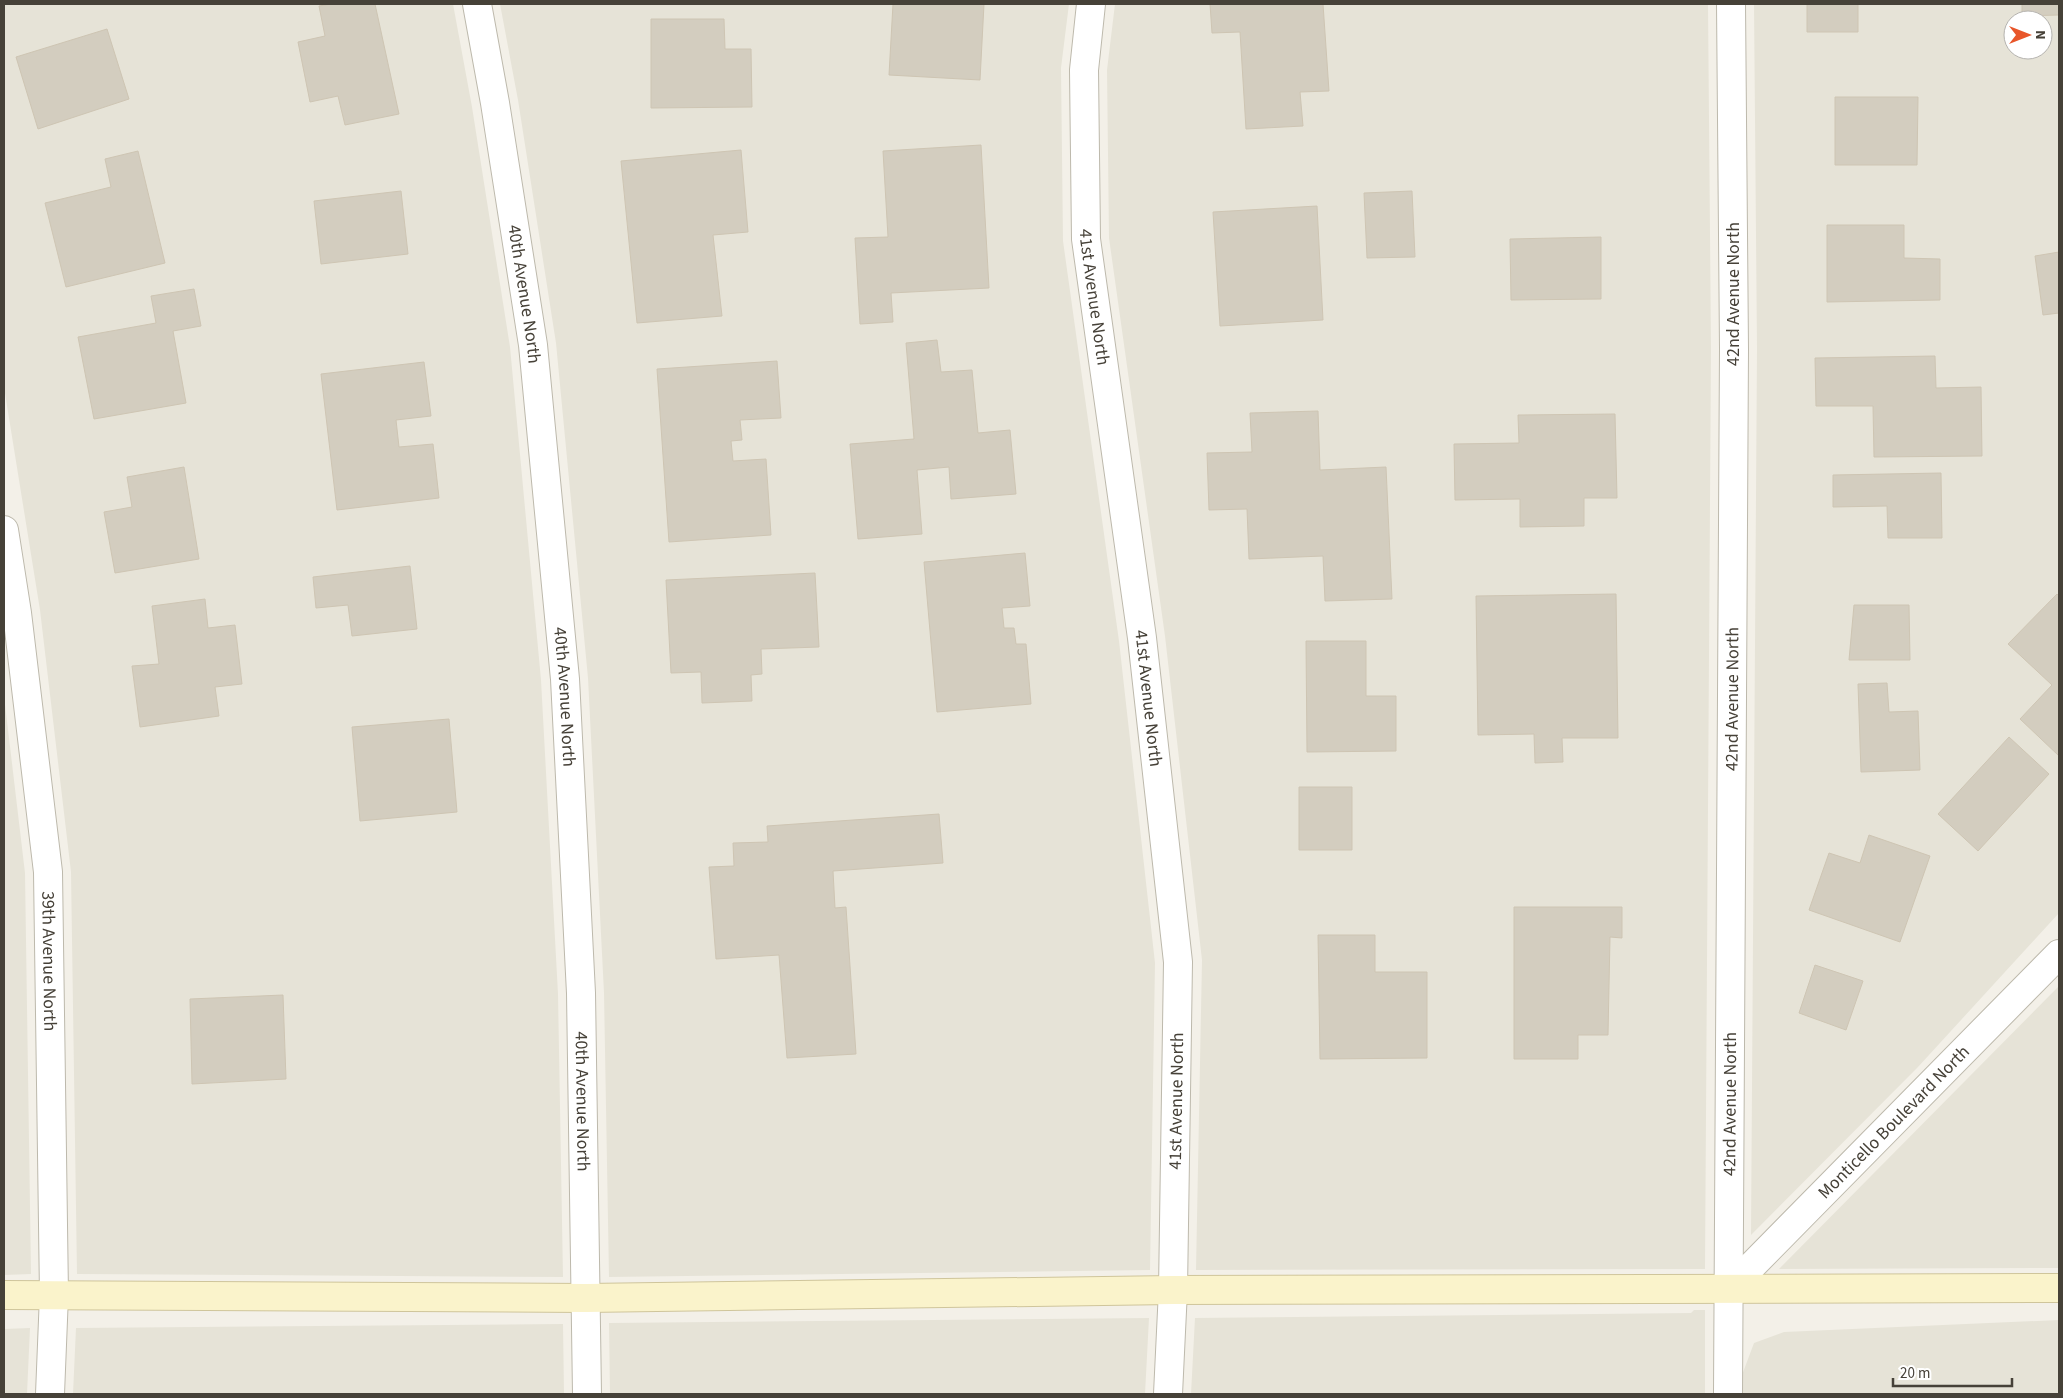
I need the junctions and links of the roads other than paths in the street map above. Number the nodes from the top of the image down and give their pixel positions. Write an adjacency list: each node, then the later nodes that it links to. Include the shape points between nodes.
1 (477, 4): 11 (street, 40th Avenue North, via 533,345 564,679 581,993)
2 (1092, 4): 7 (street, 41st Avenue North, via 1084,70 1086,239 1142,638 1178,962)
3 (1731, 4): 8 (street, 42nd Avenue North, via 1734,359)
4 (4, 530): 10 (street, 39th Avenue North, via 48,872)
5 (2059, 954): 8 (street, Monticello Boulevard North)
6 (2059, 1288): 8 (main road)
7 (1173, 1290): 8 (main road); 11 (main road); 14 (street, 41st Avenue North)
8 (1728, 1290): 15 (street, 42nd Avenue North)
9 (4, 1295): 10 (main road)
10 (54, 1295): 11 (main road); 12 (street, 39th Avenue North)
11 (586, 1298): 13 (street, 40th Avenue North)
12 (50, 1394)
13 (587, 1394)
14 (1168, 1394)
15 (1728, 1394)

